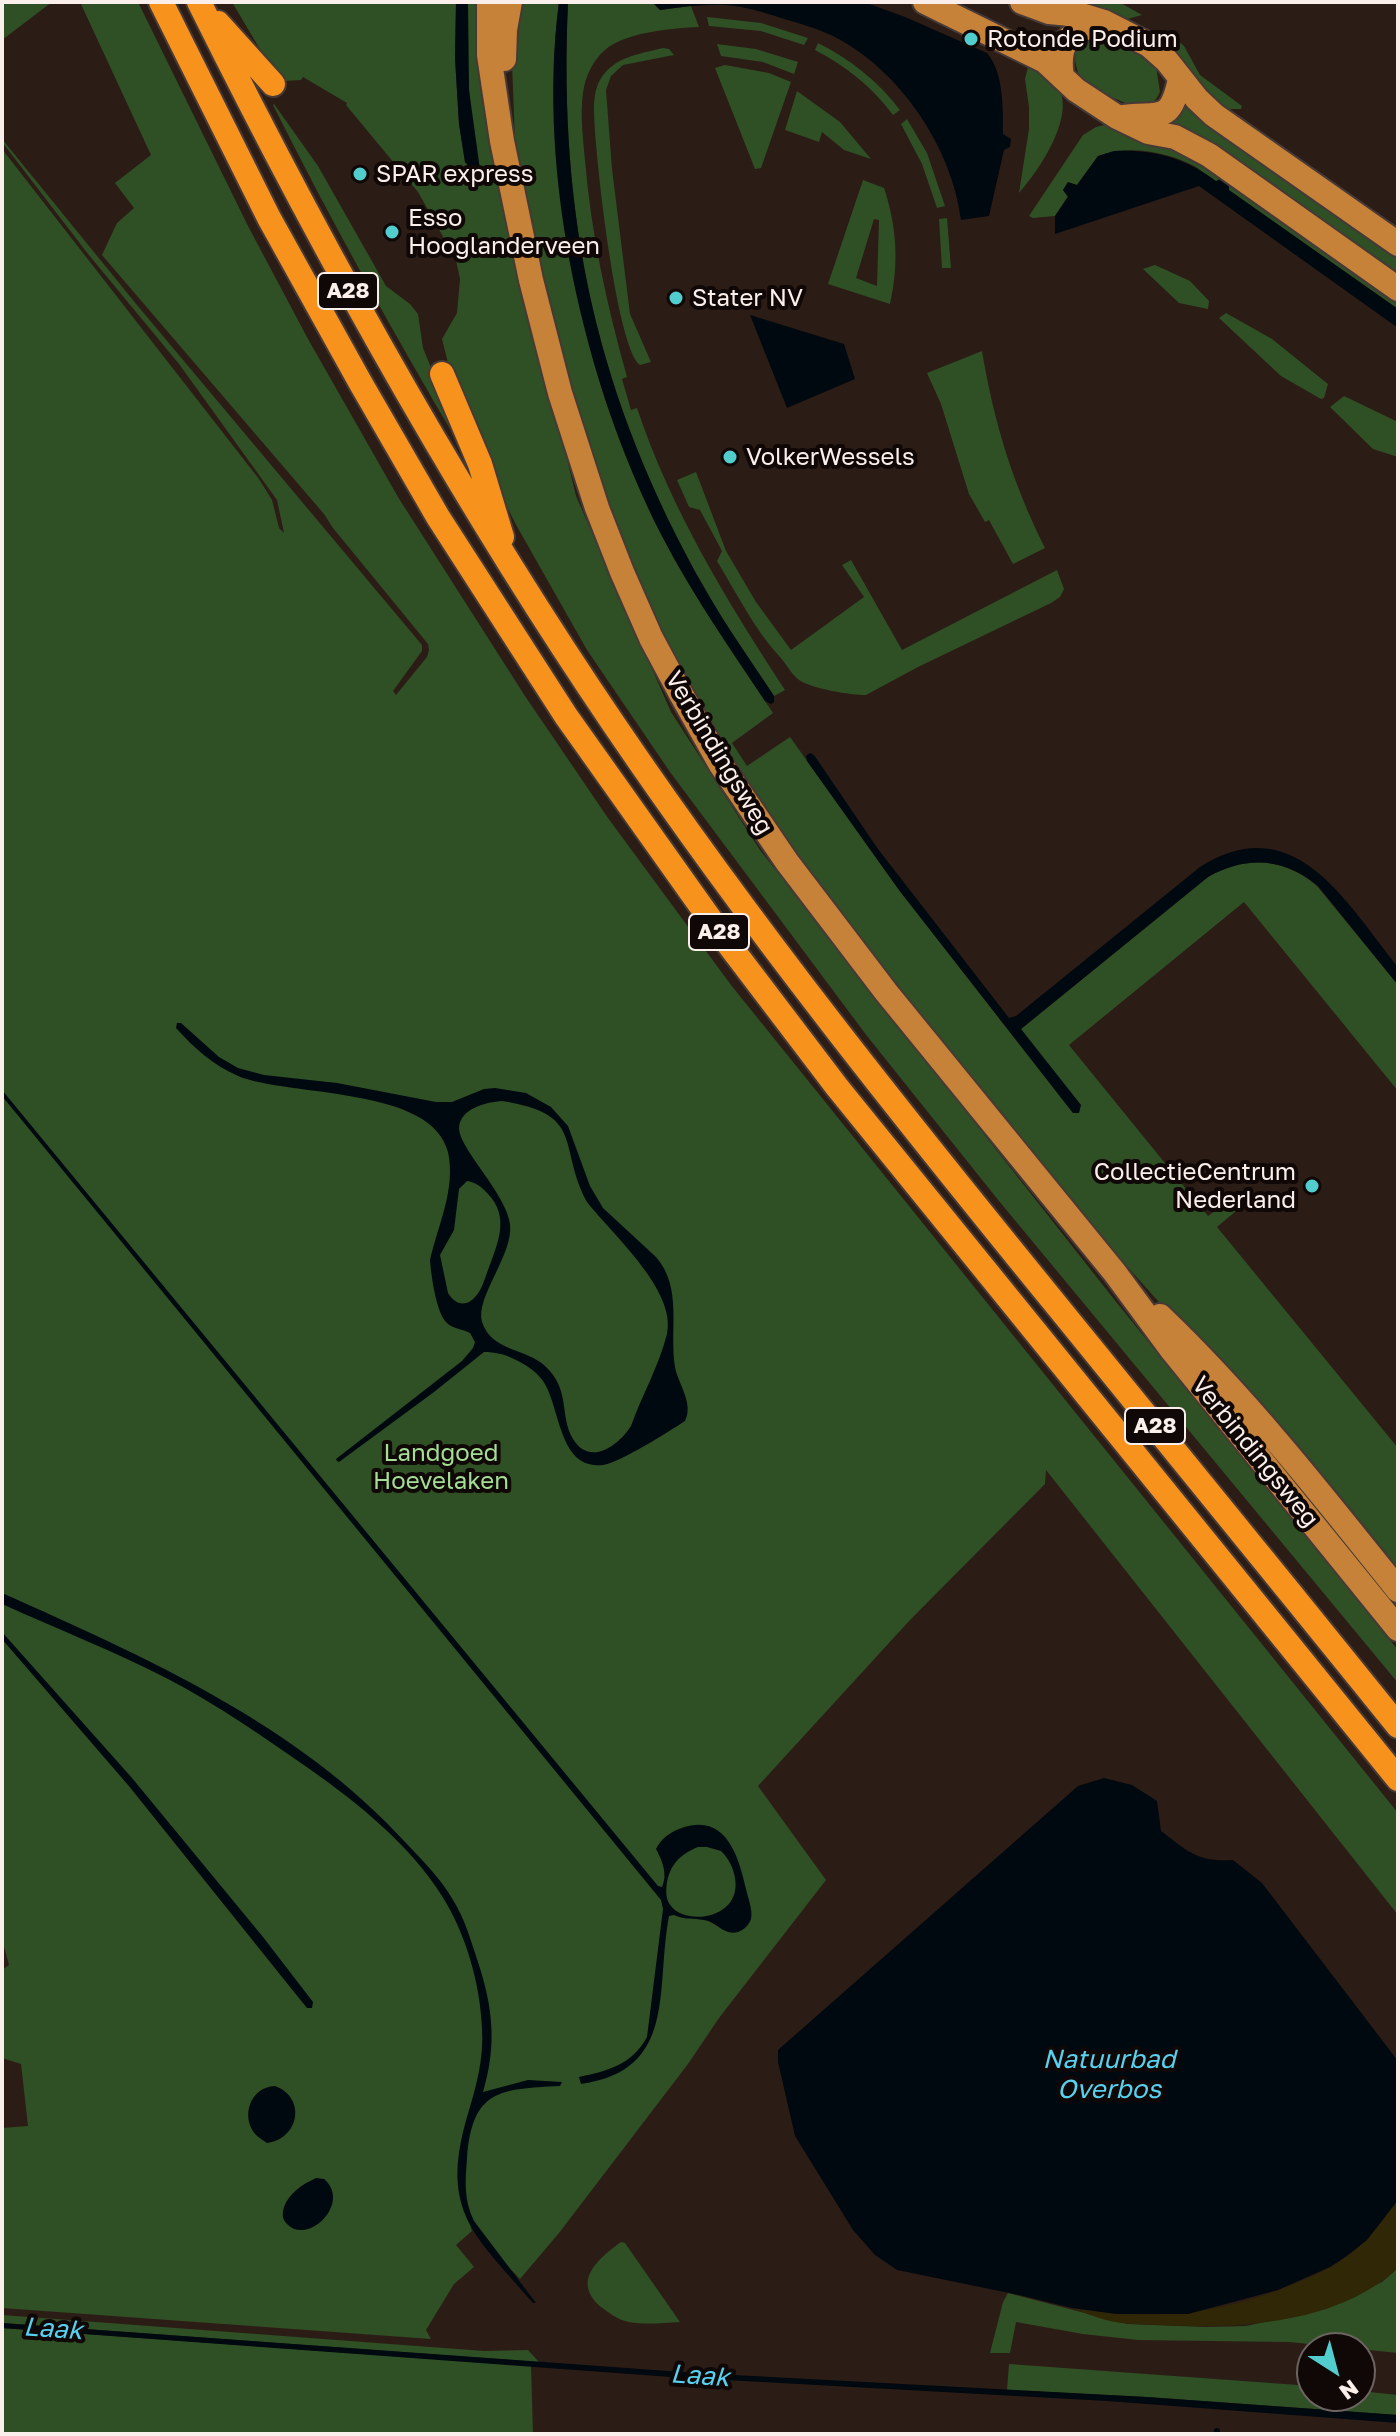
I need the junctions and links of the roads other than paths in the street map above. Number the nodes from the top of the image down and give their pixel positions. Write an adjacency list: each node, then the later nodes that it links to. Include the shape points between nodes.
1 (161, 2): 21 (highway, A28, via 269,218 360,382 438,517 566,716 837,1087)
2 (489, 2): 12 (main road, Verbindingsweg, via 489,55)
3 (510, 2): 12 (main road, Verbindingsweg)
4 (925, 2): 8 (main road, via 1045,61)
5 (1022, 2): 7 (main road)
6 (200, 3): 10 (highway, A28); 16 (highway, A28, via 334,265)
7 (1104, 22): 8 (main road, via 1070,37 1061,54); 9 (main road, via 1149,45)
8 (1062, 77): 11 (main road)
9 (1180, 79): 11 (main road, via 1173,103 1163,112); 13 (main road, via 1214,115)
10 (273, 84)
11 (1117, 117): 14 (main road, via 1209,155)
12 (502, 141): 17 (main road, Verbindingsweg, via 545,336 592,493 651,638 681,694 721,765 787,862)
13 (1398, 244)
14 (1398, 289)
15 (442, 374): 16 (highway, A28, via 480,464)
16 (512, 570): 20 (highway, A28, via 657,787 911,1126)
17 (1115, 1273): 18 (main road, Verbindingsweg, via 1184,1338); 19 (main road, Verbindingsweg)
18 (1398, 1590)
19 (1398, 1629)
20 (1398, 1726)
21 (1398, 1779)

